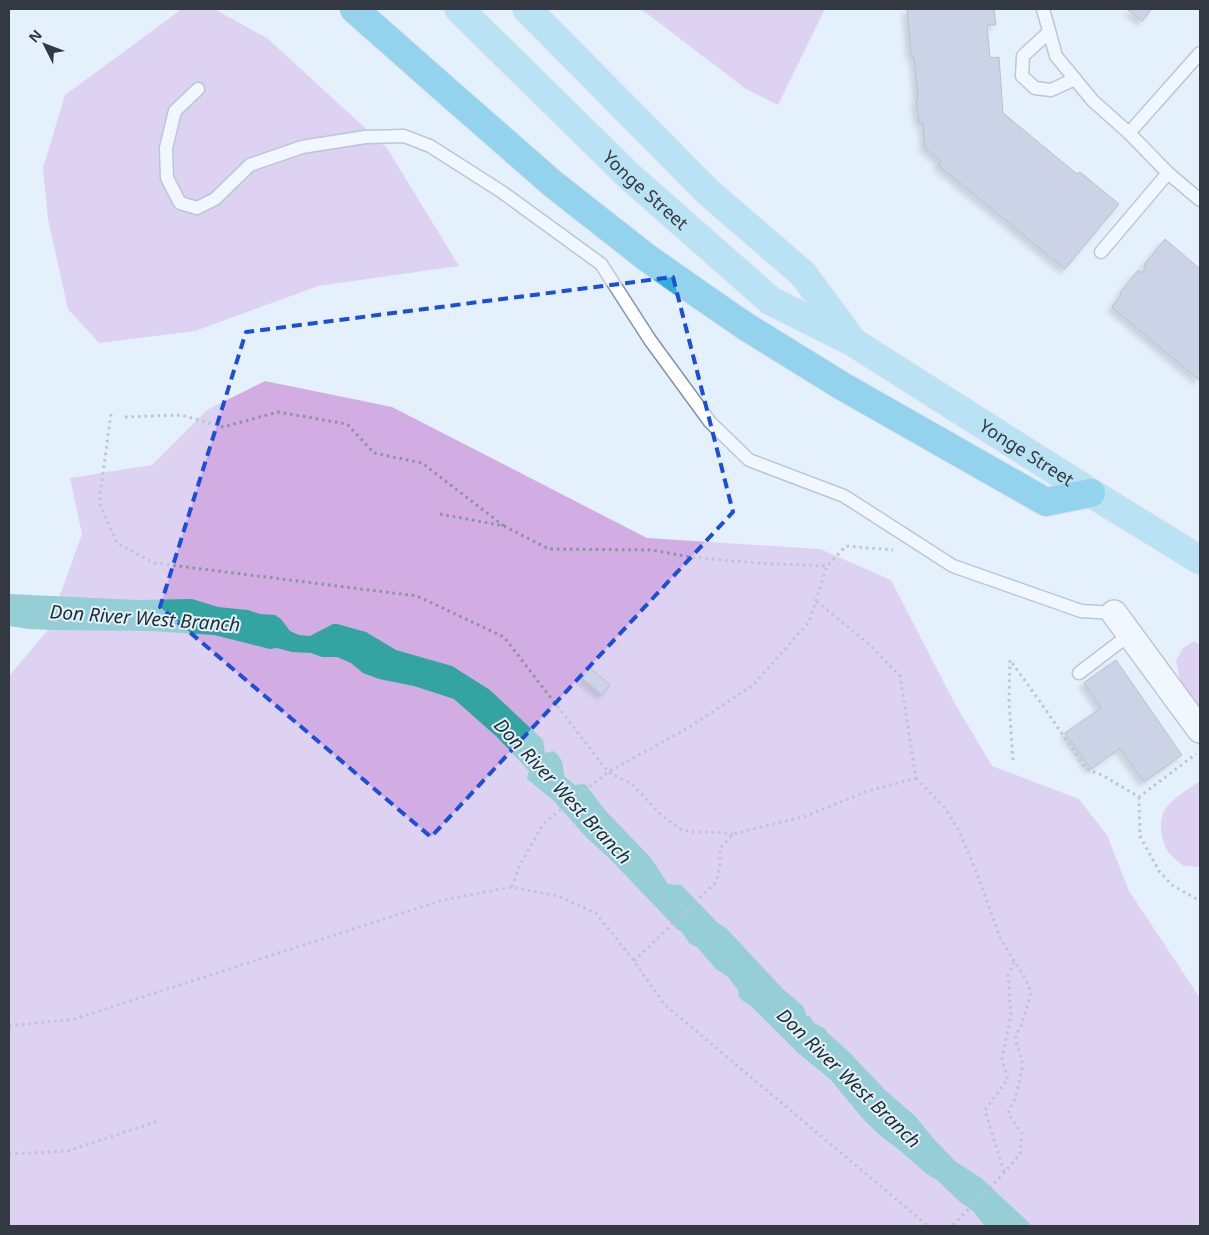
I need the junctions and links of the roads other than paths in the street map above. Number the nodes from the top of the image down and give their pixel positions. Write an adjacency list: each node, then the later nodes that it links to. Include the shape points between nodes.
1 (354, 9): 14 (highway, via 553,184 646,257 745,326 842,386 1046,502)
2 (459, 9): 13 (main road, Yonge Street, via 629,176 771,301)
3 (527, 9): 13 (main road, Yonge Street, via 708,192 803,274)
4 (1043, 9): 5 (lane)
5 (1049, 32): 7 (lane, via 1056,56); 7 (lane, via 1022,56 1022,76 1035,88 1051,90)
6 (1200, 52): 9 (lane)
7 (1075, 79): 9 (lane, via 1093,101)
8 (198, 88): 16 (lane, via 175,111 166,148 168,178 180,203 197,208 215,199 250,165 302,146 365,137 404,136 430,146 502,192 601,264 650,340 710,422 749,460 844,496 953,566 1081,611)
9 (1128, 133): 10 (lane)
10 (1168, 173): 11 (lane); 12 (lane)
11 (1200, 200)
12 (1101, 252)
13 (853, 342): 14 (main road, Yonge Street)
14 (1091, 493): 15 (main road, Yonge Street)
15 (1200, 560)
16 (1114, 613): 17 (street)
17 (1130, 635): 18 (lane); 19 (street)
18 (1079, 673)
19 (1200, 730)

